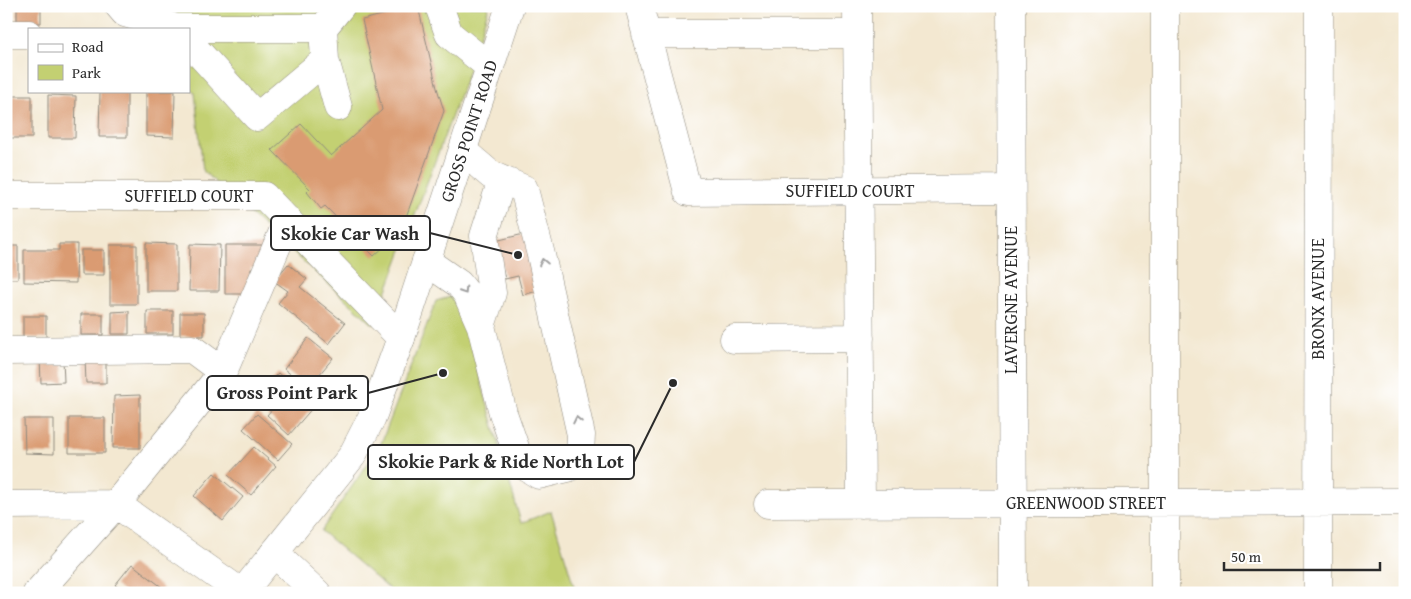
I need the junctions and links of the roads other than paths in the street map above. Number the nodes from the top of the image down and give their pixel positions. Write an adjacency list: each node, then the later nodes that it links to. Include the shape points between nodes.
1 (119, 6): 10 (street, via 125,13)
2 (341, 6): 11 (street)
3 (438, 6): 19 (street, via 449,34)
4 (510, 6): 19 (street, GROSS POINT ROAD)
5 (639, 6): 15 (street)
6 (857, 6): 16 (street)
7 (1011, 6): 23 (street, LAVERGNE AVENUE)
8 (1165, 6): 36 (street)
9 (1318, 6): 37 (street, BRONX AVENUE)
10 (166, 28)
11 (323, 28): 12 (street); 18 (street)
12 (190, 33)
13 (6, 34): 14 (street)
14 (28, 34)
15 (646, 34): 16 (street); 24 (street, SUFFIELD COURT, via 688,192)
16 (857, 34): 24 (street)
17 (190, 44): 18 (street, via 257,117)
18 (325, 60): 20 (street)
19 (490, 67): 21 (street, GROSS POINT ROAD)
20 (338, 107)
21 (463, 151): 22 (street, via 491,175); 27 (street, GROSS POINT ROAD)
22 (502, 180): 28 (street, via 484,236 492,293); 28 (street, one-way to 22, via 503,413 518,456 526,467 539,475 568,468 580,453 580,435 541,255 524,189)
23 (1011, 190): 24 (street, SUFFIELD COURT); 35 (street, LAVERGNE AVENUE)
24 (859, 191): 30 (street)
25 (6, 196): 26 (street, SUFFIELD COURT, via 264,196)
26 (288, 220): 29 (street, SUFFIELD COURT); 33 (street)
27 (426, 261): 28 (street, one-way to 28, via 460,284); 29 (street, GROSS POINT ROAD)
28 (481, 326)
29 (401, 338): 42 (street, GROSS POINT ROAD, via 372,418 352,456)
30 (860, 338): 31 (street); 40 (street)
31 (734, 339)
32 (6, 351): 33 (street, via 192,349)
33 (223, 372): 38 (street)
34 (1405, 502): 37 (street, GREENWOOD STREET)
35 (1013, 503): 36 (street, GREENWOOD STREET); 40 (street, GREENWOOD STREET); 46 (street, LAVERGNE AVENUE)
36 (1166, 503): 37 (street, GREENWOOD STREET); 47 (street)
37 (1318, 503): 48 (street, BRONX AVENUE)
38 (116, 504): 41 (street); 43 (street); 44 (street)
39 (768, 504): 40 (street, GREENWOOD STREET)
40 (861, 504)
41 (6, 505)
42 (274, 553): 44 (street, GROSS POINT ROAD); 45 (street)
43 (37, 593)
44 (242, 593)
45 (317, 593)
46 (1013, 593)
47 (1165, 593)
48 (1318, 593)

